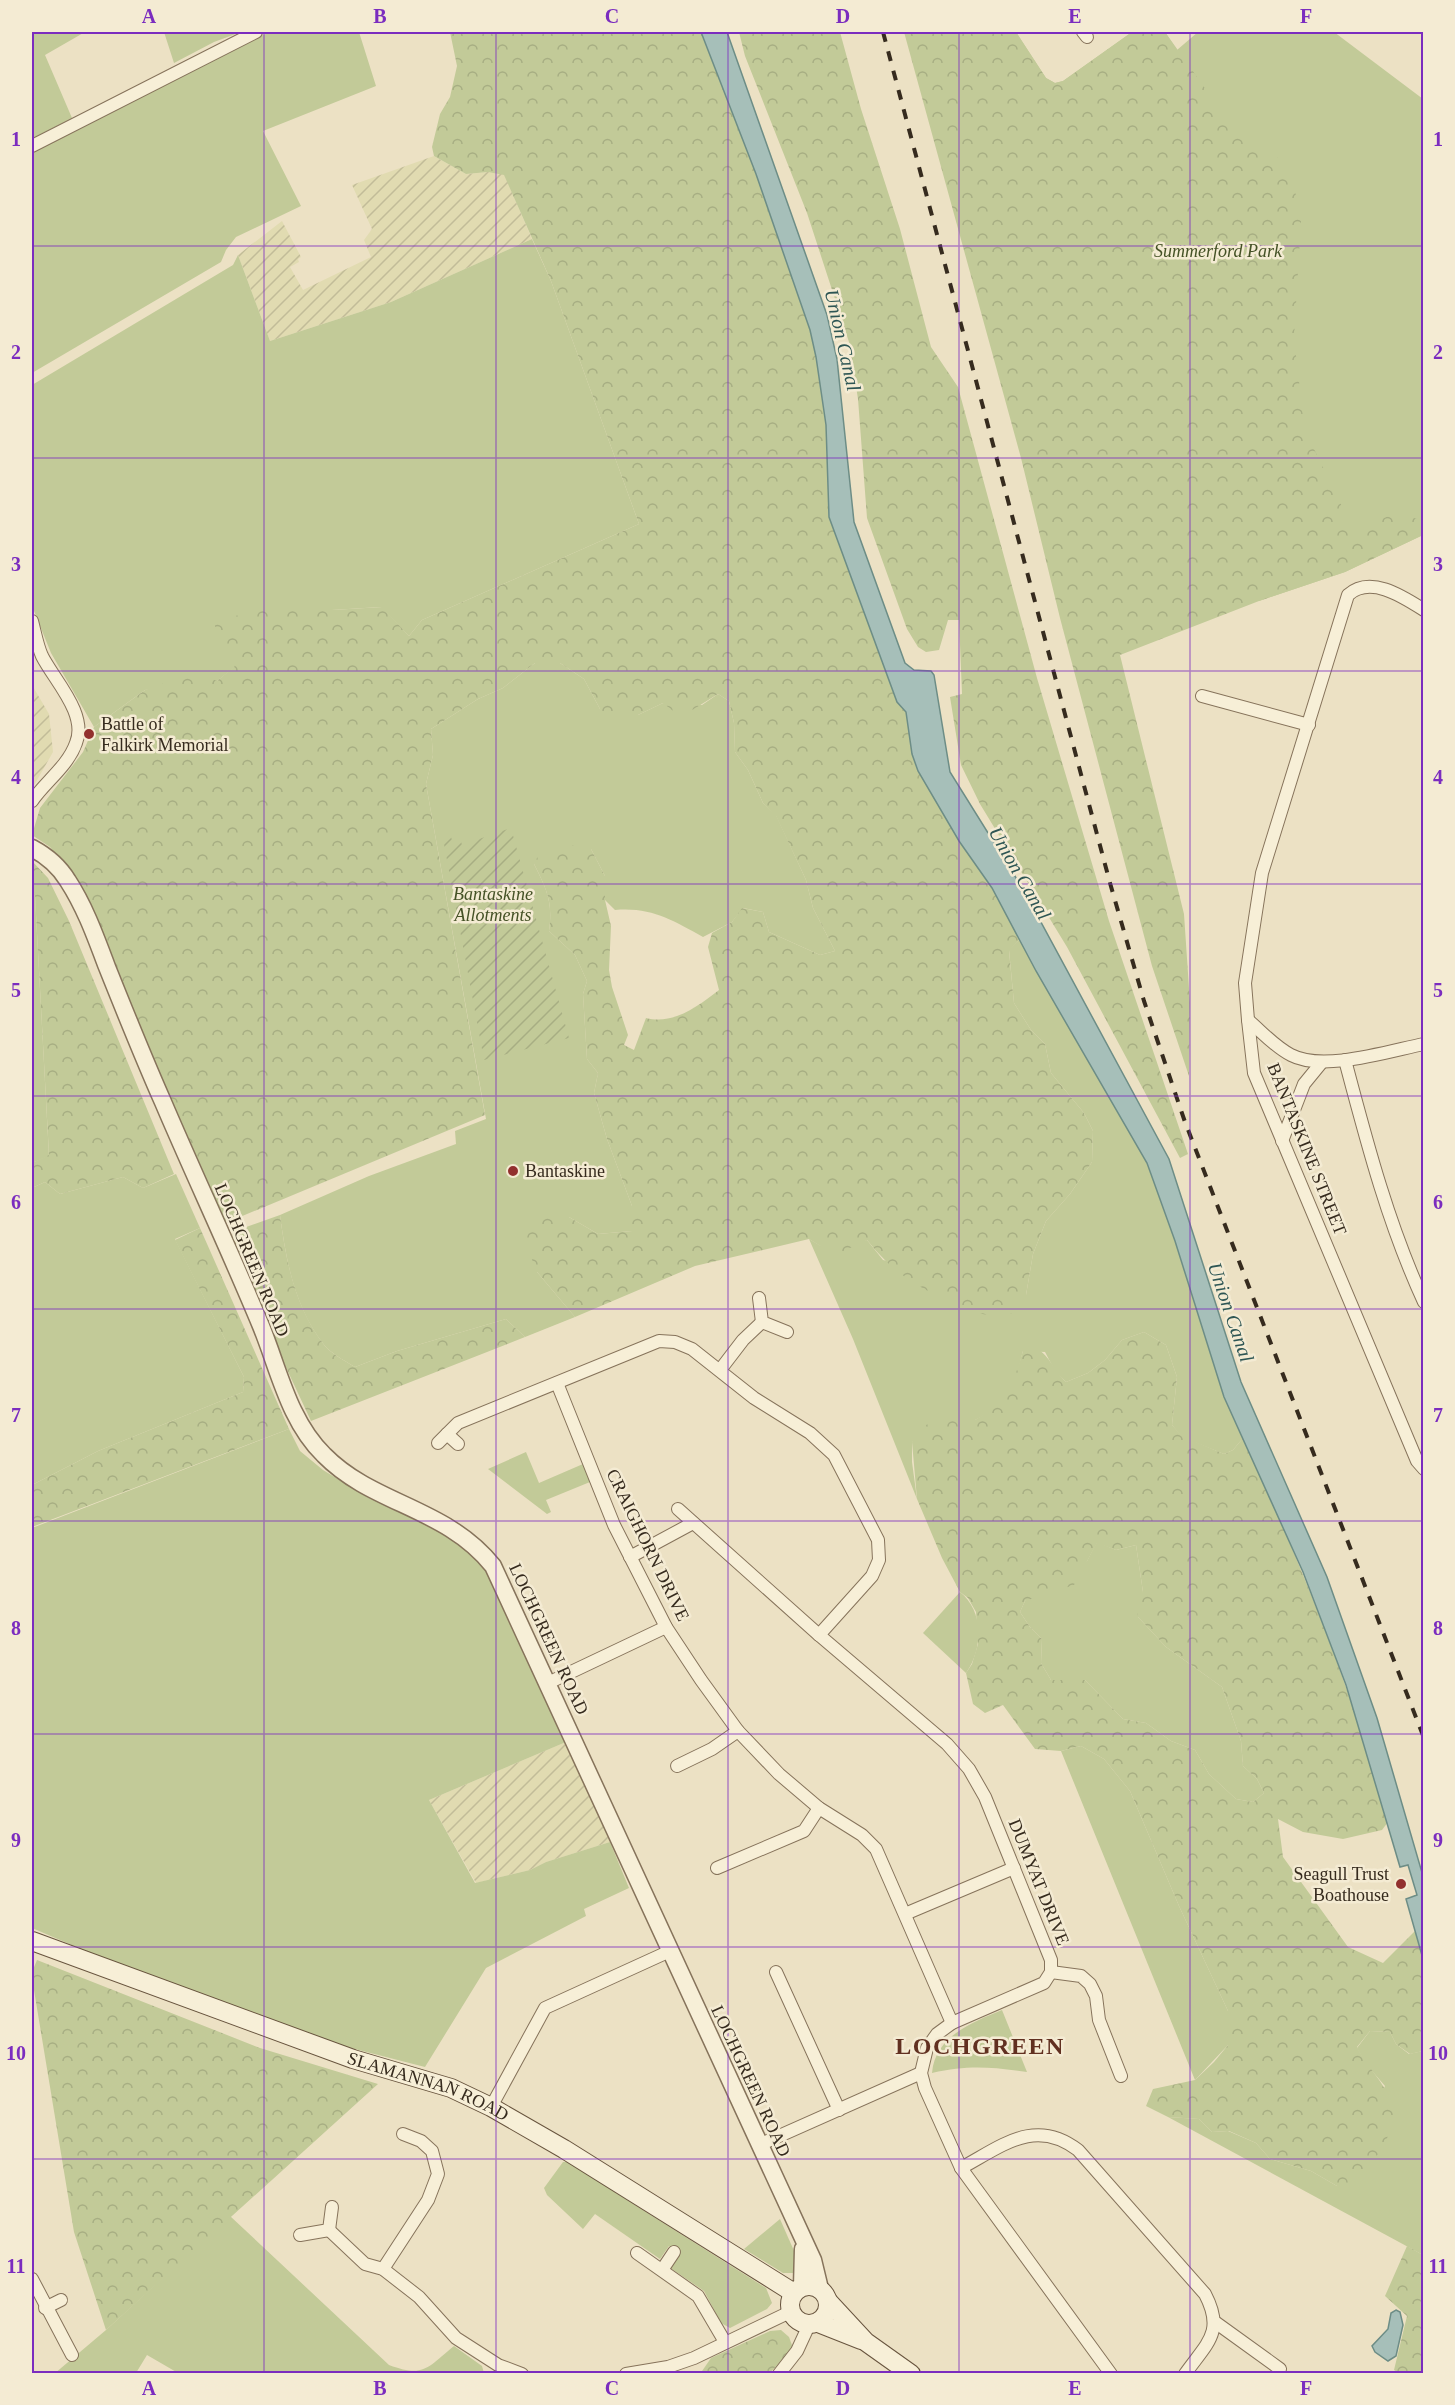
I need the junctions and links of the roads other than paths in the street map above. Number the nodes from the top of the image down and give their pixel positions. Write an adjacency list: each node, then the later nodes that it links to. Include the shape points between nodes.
1 (256, 32): 2 (street)
2 (32, 146)
3 (1424, 610): 6 (street, BANTASKINE STREET, via 1375,586 1356,588 1348,595)
4 (32, 621): 7 (street, via 42,655 63,687 78,726 77,742 63,765)
5 (1202, 696): 6 (street)
6 (1309, 724): 9 (street, BANTASKINE STREET, via 1262,873 1245,983)
7 (32, 801)
8 (32, 848): 27 (street, LOCHGREEN ROAD, via 47,856 68,880 85,913 146,1064 261,1326 297,1421 310,1440 361,1484 447,1526 478,1548 493,1566)
9 (1248, 1020): 12 (street, via 1292,1056); 13 (street, BANTASKINE STREET, via 1254,1073)
10 (1424, 1044): 11 (street)
11 (1345, 1060): 12 (street); 15 (street, via 1396,1236)
12 (1322, 1062): 13 (street, via 1304,1084)
13 (1282, 1141): 21 (street, BANTASKINE STREET)
14 (759, 1298): 16 (street)
15 (1424, 1302)
16 (762, 1322): 17 (street); 18 (street)
17 (787, 1332)
18 (720, 1370): 19 (street, via 692,1349 659,1341); 26 (street, via 754,1398 810,1433 834,1455 878,1540 879,1560 872,1576)
19 (558, 1383): 20 (street, via 458,1423 442,1439); 24 (street, CRAIGHORN DRIVE)
20 (458, 1444)
21 (1424, 1469)
22 (678, 1509): 23 (street, DUMYAT DRIVE)
23 (693, 1523): 24 (street); 26 (street, DUMYAT DRIVE)
24 (630, 1557): 25 (street, CRAIGHORN DRIVE)
25 (666, 1627): 27 (street); 28 (street, CRAIGHORN DRIVE)
26 (819, 1635): 32 (street, DUMYAT DRIVE, via 947,1744 969,1769)
27 (548, 1683): 35 (street, LOCHGREEN ROAD)
28 (738, 1731): 29 (street); 30 (street, CRAIGHORN DRIVE)
29 (677, 1766)
30 (819, 1808): 31 (street, via 804,1832); 33 (street, CRAIGHORN DRIVE, via 862,1834 876,1849)
31 (717, 1868)
32 (1014, 1868): 33 (street); 37 (street, DUMYAT DRIVE, via 1051,1960)
33 (905, 1914): 38 (street, CRAIGHORN DRIVE)
34 (32, 1941): 41 (main road, SLAMANNAN ROAD, via 353,2059 451,2088)
35 (670, 1951): 41 (street, via 545,2008); 44 (street, LOCHGREEN ROAD)
36 (776, 1972): 42 (street)
37 (1051, 1972): 38 (street, DUMYAT DRIVE, via 1044,1983); 40 (street, via 1081,1976 1090,1984)
38 (952, 2023): 39 (street, DUMYAT DRIVE, via 936,2034 927,2048)
39 (921, 2073): 42 (street); 45 (street)
40 (1121, 2076)
41 (491, 2107): 54 (main road, SLAMANNAN ROAD)
42 (839, 2110): 44 (street)
43 (403, 2134): 51 (street, via 421,2141 432,2151 438,2174 428,2199)
44 (759, 2145): 54 (street, LOCHGREEN ROAD, via 802,2240)
45 (961, 2168): 58 (street, via 1020,2136 1051,2135 1065,2140 1204,2294); 69 (street)
46 (332, 2207): 47 (street)
47 (328, 2230): 48 (street); 51 (street, via 365,2264)
48 (300, 2235)
49 (674, 2252): 52 (street)
50 (637, 2253): 52 (street)
51 (383, 2269): 63 (street, via 420,2297 456,2338)
52 (662, 2270): 60 (street, via 698,2296)
53 (32, 2279): 56 (street)
54 (811, 2292): 57 (main road, via 789,2302); 59 (main road, via 827,2313); 61 (main road, SLAMANNAN ROAD)
55 (61, 2300): 56 (street)
56 (45, 2308): 62 (street)
57 (790, 2312): 59 (main road, SLAMANNAN ROAD, via 798,2322); 60 (street)
58 (1215, 2322): 64 (street); 70 (street, via 1213,2334)
59 (814, 2324): 61 (main road, SLAMANNAN ROAD); 67 (street)
60 (725, 2342): 66 (street, via 668,2367)
61 (866, 2342): 68 (main road, SLAMANNAN ROAD)
62 (72, 2355)
63 (495, 2369): 65 (street)
64 (1280, 2369)
65 (522, 2373)
66 (626, 2373)
67 (779, 2373)
68 (911, 2373)
69 (1111, 2373)
70 (1185, 2373)

